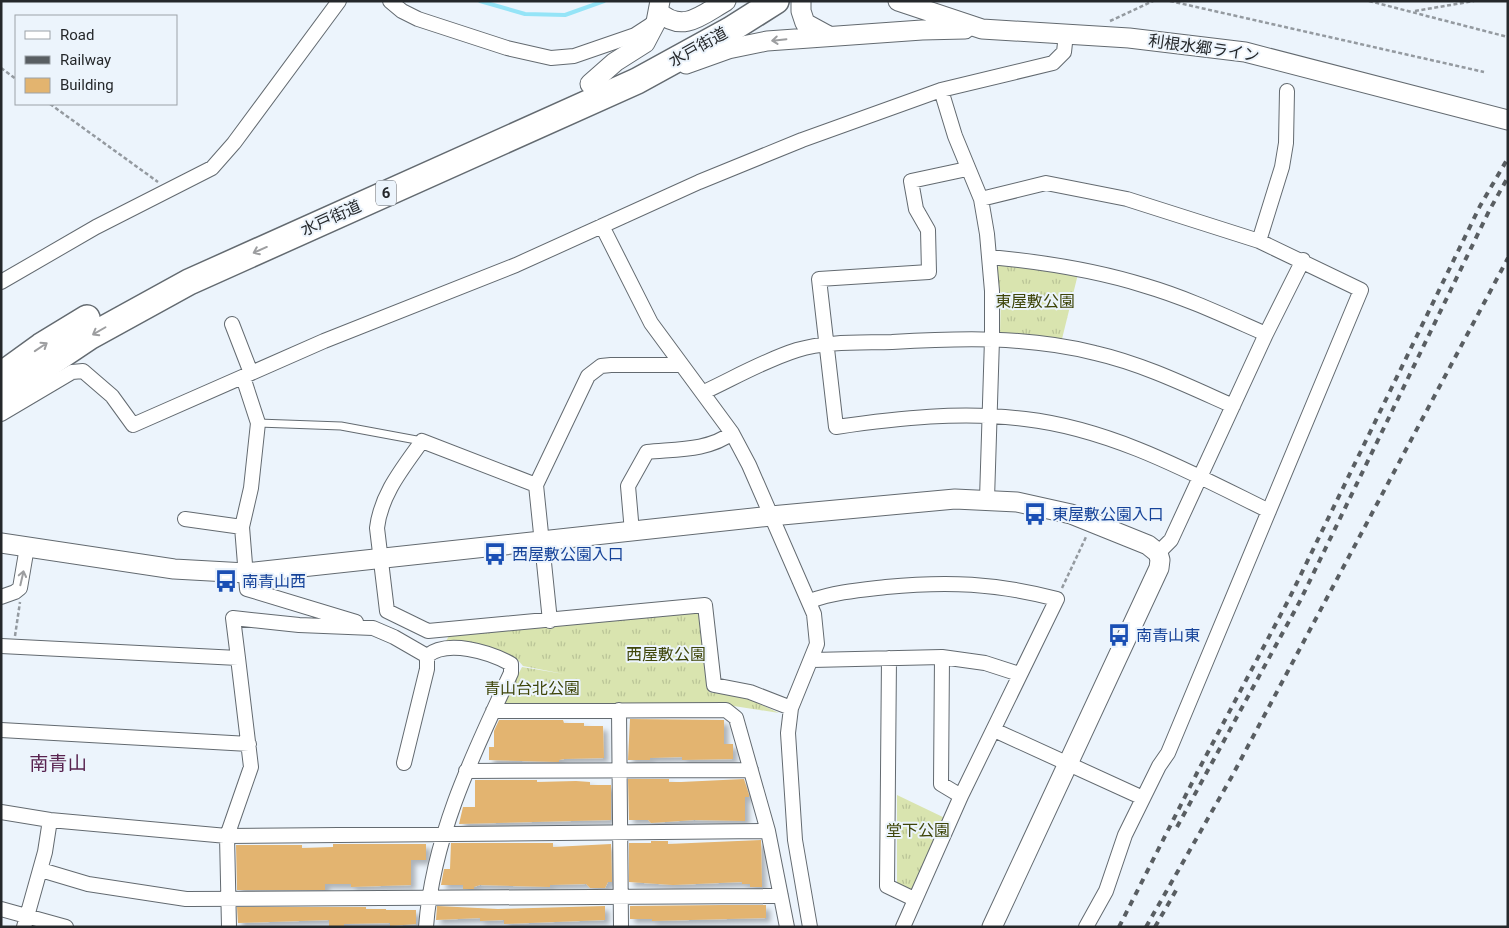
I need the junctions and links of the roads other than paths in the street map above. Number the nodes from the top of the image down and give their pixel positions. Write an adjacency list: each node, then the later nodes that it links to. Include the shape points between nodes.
1 (339, 1): 23 (street, via 212,168 73,240)
2 (390, 1): 8 (street, via 402,12 418,19 507,48 551,58 584,53 642,32)
3 (726, 1): 8 (street, via 685,22 675,23)
4 (744, 1): 13 (highway, 水戸街道 / 6, via 700,30)
5 (776, 1): 12 (highway, 水戸街道 / 6)
6 (801, 1): 11 (street, via 805,24)
7 (898, 1): 9 (street, 利根水郷ライン)
8 (658, 12): 13 (street, via 645,43 615,62)
9 (982, 29): 10 (street, 利根水郷ライン); 11 (street)
10 (1066, 34): 14 (street, via 1064,52 1053,63); 16 (street, 利根水郷ライン, via 1245,52)
11 (827, 35): 12 (street, one-way to 12, via 752,43)
12 (638, 81): 32 (highway, 水戸街道 / 6, one-way to 32, via 189,282 89,336)
13 (590, 84): 29 (highway, 水戸街道 / 6, one-way to 13, via 40,346 177,269)
14 (941, 90): 17 (street); 19 (street, via 802,140)
15 (1287, 91): 20 (street, via 1282,167)
16 (1508, 120)
17 (967, 169): 18 (street); 27 (street, via 911,181 916,209 928,230 929,272 819,279)
18 (981, 199): 20 (street, via 1029,186 1060,184 1127,199); 21 (street)
19 (602, 226): 28 (street, via 651,322); 30 (street)
20 (1260, 241): 22 (street)
21 (990, 257): 25 (street, via 1056,264 1118,278 1182,298); 26 (street)
22 (1303, 260): 25 (street); 42 (street, via 1361,290)
23 (1, 282)
24 (232, 324): 30 (street)
25 (1266, 334): 33 (street)
26 (992, 338): 27 (street); 33 (street, via 1096,353 1166,376); 35 (street)
27 (826, 345): 31 (street, via 782,356); 35 (street, via 836,427 939,415)
28 (682, 365): 31 (street); 40 (street, via 611,365 593,371)
29 (1, 375)
30 (247, 375): 34 (street, via 133,425 112,396 83,371 72,372); 36 (street)
31 (704, 392): 37 (street)
32 (1, 396)
33 (1233, 406): 39 (street)
34 (1, 414)
35 (989, 416): 39 (street, via 1026,419 1089,433 1144,452); 41 (street)
36 (258, 423): 38 (lane, via 341,426); 45 (street, via 251,488)
37 (732, 433): 43 (street); 46 (street, via 706,446 647,452 628,486)
38 (422, 441): 40 (street); 51 (street, via 389,489 378,516)
39 (1202, 478): 42 (street); 50 (street, via 1172,540)
40 (536, 485): 47 (street)
41 (987, 500): 43 (street, via 929,501); 50 (street, via 1042,506 1093,522 1148,545)
42 (1269, 511): 76 (street, via 1168,753)
43 (771, 516): 46 (street); 54 (street)
44 (185, 519): 45 (street)
45 (242, 527): 52 (street)
46 (632, 532): 47 (street)
47 (542, 542): 51 (street); 55 (street)
48 (1, 543): 49 (street)
49 (27, 547): 52 (street, via 174,570); 53 (street, one-way to 49, via 15,592 22,582)
50 (1158, 553): 71 (street, via 1159,568)
51 (381, 558): 52 (street); 55 (street, via 387,611 428,631)
52 (246, 573): 56 (street, via 247,589)
53 (1, 597)
54 (810, 601): 62 (street, via 817,628); 63 (street, via 841,592 957,583 1010,588 1057,599)
55 (550, 621): 64 (street, via 706,605 714,685 750,692)
56 (373, 628): 58 (street); 60 (street, via 233,618)
57 (7, 647): 60 (street)
58 (427, 656): 66 (street, via 450,646 499,657 511,664 511,672); 70 (street, via 427,669)
59 (942, 657): 61 (street); 63 (street, via 985,663); 75 (street, via 941,784)
60 (238, 658): 69 (street)
61 (889, 658): 62 (street); 88 (street, via 888,886)
62 (812, 660): 64 (street)
63 (1019, 674): 68 (street)
64 (790, 708): 96 (street, via 788,733 794,840)
65 (619, 710): 66 (street); 72 (street, via 726,710 736,718); 74 (street)
66 (493, 711): 73 (street)
67 (1, 730): 69 (street)
68 (994, 730): 71 (street); 75 (street)
69 (249, 744): 82 (street, via 251,767)
70 (404, 763)
71 (1068, 764): 76 (street); 98 (street)
72 (751, 770): 74 (street); 79 (street)
73 (466, 771): 74 (street); 81 (street)
74 (619, 772): 80 (street)
75 (962, 796): 88 (street)
76 (1143, 798): 99 (street, via 1125,835 1106,892)
77 (1, 812): 78 (street)
78 (50, 820): 82 (street); 83 (street)
79 (768, 831): 80 (street); 84 (street)
80 (619, 833): 81 (street); 85 (street)
81 (443, 834): 82 (street); 86 (street)
82 (227, 836): 87 (street)
83 (40, 870): 87 (street, via 88,884 152,895); 90 (street)
84 (781, 896): 85 (street); 95 (street)
85 (620, 897): 86 (street); 94 (street)
86 (428, 898): 87 (street); 93 (street)
87 (229, 899): 92 (street)
88 (914, 899): 97 (street)
89 (1, 909): 90 (street)
90 (26, 922): 91 (street)
91 (66, 927)
92 (229, 927)
93 (426, 927)
94 (621, 927)
95 (787, 927)
96 (810, 927)
97 (903, 927)
98 (992, 927)
99 (1086, 927)

